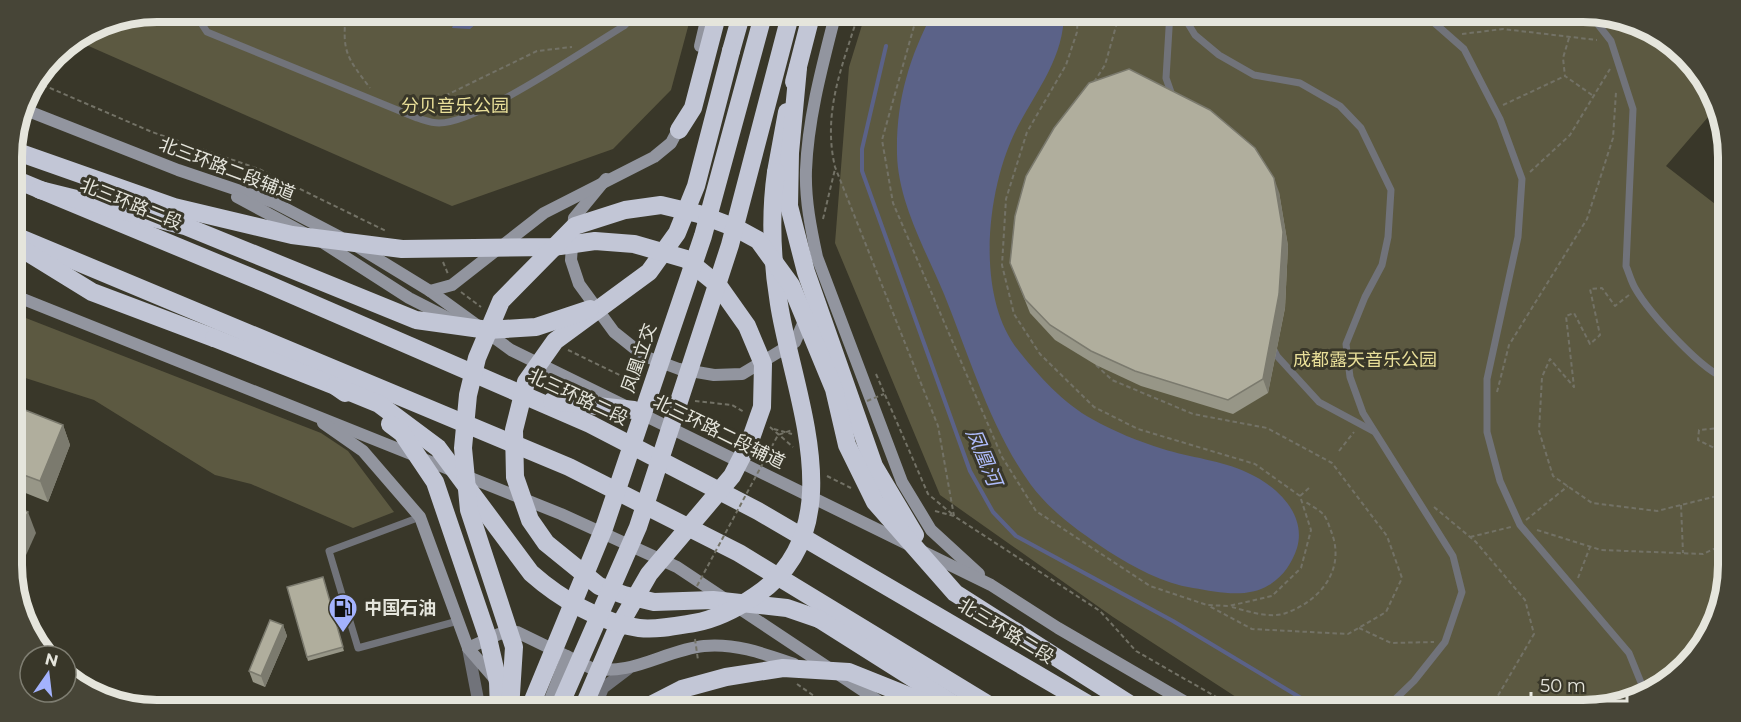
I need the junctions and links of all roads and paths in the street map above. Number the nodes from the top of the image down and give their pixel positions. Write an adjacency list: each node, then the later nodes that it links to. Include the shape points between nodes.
1 (915, 22): 87 (path, via 882,140 893,203 1002,457 1036,511 1150,586)
2 (1077, 22): 74 (path, via 1066,66 1026,132 1006,199 1002,265 1014,314 1040,354 1094,407 1138,429 1256,464)
3 (1117, 22): 26 (path, via 1105,65)
4 (1169, 22): 30 (lane, via 1166,78)
5 (1187, 22): 66 (lane, via 1195,35 1219,56 1254,75 1300,84 1340,106 1361,128 1391,190 1382,265 1346,344 1350,377)
6 (1433, 22): 19 (lane)
7 (201, 23): 29 (lane, via 207,32)
8 (345, 23): 29 (path, via 343,42 349,60)
9 (627, 23): 22 (lane)
10 (705, 23): 33 (main road)
11 (715, 23): 33 (highway, via 693,108)
12 (739, 23): 49 (highway, bridge, via 696,186 677,233 649,272)
13 (761, 23): 116 (highway, 凤凰立交, bridge, via 703,236 604,528)
14 (789, 23): 118 (highway, bridge, via 730,245 638,527)
15 (809, 23): 24 (highway)
16 (834, 23): 45 (main road, via 814,105 806,171 809,221)
17 (857, 23): 35 (path, via 832,102 829,142)
18 (1597, 24): 21 (lane)
19 (1451, 38): 20 (path, via 1469,31 1503,29); 31 (lane, via 1464,49)
20 (1569, 38): 21 (path); 25 (path, via 1563,58)
21 (1611, 41): 23 (lane)
22 (593, 44): 29 (path, via 537,51 426,105); 29 (lane, via 465,119 438,124)
23 (1618, 56): 28 (path); 46 (lane, via 1633,109 1626,266)
24 (798, 68): 55 (highway, bridge, via 772,199 779,304 804,416 813,483 807,523 792,559 768,587 729,613 668,627 639,628 589,610 545,586 531,573 438,448 380,404); 86 (highway, bridge, via 789,206 806,272 874,466 898,510)
25 (1565, 76): 28 (path); 31 (path)
26 (1092, 85)
27 (1616, 91): 58 (path, via 1613,138 1587,219 1509,345)
28 (1593, 96): 38 (path, via 1570,135)
29 (382, 104)
30 (1176, 107)
31 (1495, 109): 38 (lane)
32 (31, 112): 36 (main road, 北三环路二段辅道)
33 (680, 130): 37 (main road, via 654,158)
34 (23, 154): 43 (highway, bridge, via 174,207 292,235 402,249)
35 (835, 168): 41 (path, via 822,218); 68 (path, via 938,426 954,516 928,494)
36 (178, 170): 47 (main road, 北三环路二段辅道, via 273,202 379,258); 52 (main road, via 256,205 346,256 409,298)
37 (606, 179): 47 (main road, via 544,213 452,285); 50 (main road, via 574,218 571,260 579,284 614,332 644,356 679,369 714,375 742,374 795,342)
38 (1522, 179): 78 (lane, via 1518,237 1487,379 1487,432 1500,481)
39 (23, 183): 40 (highway, 北三环路二段)
40 (40, 190): 49 (highway, bridge, via 185,226 416,320 489,330 536,327); 57 (highway, 北三环路二段, bridge)
41 (824, 227)
42 (23, 239): 106 (highway, via 569,467 739,553)
43 (553, 247): 50 (highway, bridge, via 575,226 625,210 661,206 699,214 758,240 792,285); 114 (highway, bridge, via 501,301 477,358 462,448 469,510 514,647); 119 (highway, bridge, via 596,241 634,244 686,259 718,285 747,326 763,364 762,407 732,476 649,574 615,633)
44 (23, 249): 55 (highway, bridge, via 92,292)
45 (817, 257): 50 (main road); 83 (main road, via 902,482 930,530)
46 (1636, 289): 54 (lane, via 1691,355); 71 (path, via 1615,306 1602,288 1590,289 1600,335 1590,344 1574,313 1566,316 1574,387 1550,359 1542,377 1539,431 1553,476)
47 (430, 291): 52 (main road, 北三环路二段辅道)
48 (23, 299): 60 (main road)
49 (608, 303): 105 (highway, bridge, via 555,341 526,382 514,430 515,477 530,519 546,543 600,586 624,595 654,602 712,600 787,608 819,619)
50 (805, 316): 86 (highway, bridge, via 834,390 847,445 875,502)
51 (1267, 335): 62 (lane, via 1277,356 1318,402)
52 (511, 350): 61 (main road, 北三环路二段辅道)
53 (1096, 364): 90 (path, via 1112,380 1183,410 1267,428 1332,463 1387,536 1402,578 1386,612)
54 (1718, 377)
55 (335, 386): 113 (highway, bridge, via 402,433 435,482 488,638)
56 (884, 394): 59 (path, bridge)
57 (533, 399): 61 (highway); 107 (highway, 北三环路二段, via 590,424 758,511)
58 (1495, 400)
59 (863, 403)
60 (302, 409): 77 (main road, via 363,451); 102 (main road, via 561,514 677,567)
61 (634, 410): 83 (main road, 北三环路二段辅道)
62 (1360, 424): 66 (lane); 70 (path)
63 (799, 427): 85 (path, bridge, via 778,435)
64 (772, 428): 67 (path)
65 (1718, 428): 69 (path, via 1699,430 1698,440)
66 (1374, 432): 92 (lane, via 1453,556 1462,592)
67 (794, 435)
68 (904, 442)
69 (1718, 450)
70 (1339, 451)
71 (1568, 486): 75 (path, via 1592,503 1657,511); 78 (path)
72 (1309, 488): 74 (path)
73 (1718, 496): 75 (path)
74 (1301, 498): 88 (path, via 1311,530 1301,568 1272,596); 88 (path, via 1324,515 1335,541 1331,579 1314,598 1285,614 1258,614)
75 (1681, 505): 82 (path)
76 (1434, 506): 79 (path)
77 (420, 517): 89 (main road); 89 (lane, via 329,551 358,648)
78 (1520, 525): 79 (path); 80 (path); 84 (lane)
79 (1470, 537): 111 (path, via 1525,600 1534,634)
80 (1590, 547): 82 (path); 84 (path)
81 (1718, 547): 82 (path, via 1703,554)
82 (1683, 553)
83 (991, 585): 109 (main road, 北三环路二段辅道)
84 (1573, 590): 99 (lane, via 1629,653)
85 (694, 593)
86 (955, 593): 108 (highway, bridge)
87 (1207, 605): 88 (path); 90 (path, via 1252,629 1348,634)
88 (1229, 606)
89 (458, 621): 93 (main road)
90 (1359, 628): 92 (path, via 1391,643)
91 (695, 636): 96 (path, bridge)
92 (1445, 642): 110 (lane)
93 (468, 648): 94 (main road, via 500,634 517,632); 112 (street); 115 (main road)
94 (567, 656): 98 (main road, via 604,671); 117 (main road)
95 (707, 659): 96 (path)
96 (698, 660): 97 (path, bridge)
97 (691, 661)
98 (628, 669): 102 (main road, via 704,646 751,649); 120 (street, via 603,688)
99 (1638, 676): 100 (path); 101 (lane)
100 (1655, 679)
101 (1642, 686)
102 (858, 687): 103 (main road)
103 (876, 699)
104 (918, 699): 121 (highway, bridge, via 849,672 783,668 726,676)
105 (946, 699)
106 (980, 699)
107 (1080, 699)
108 (1122, 699)
109 (1181, 699)
110 (1395, 699)
111 (1496, 699)
112 (478, 700)
113 (499, 700)
114 (511, 700)
115 (511, 700)
116 (533, 700)
117 (550, 700)
118 (562, 700)
119 (586, 700)
120 (598, 700)
121 (661, 700)

